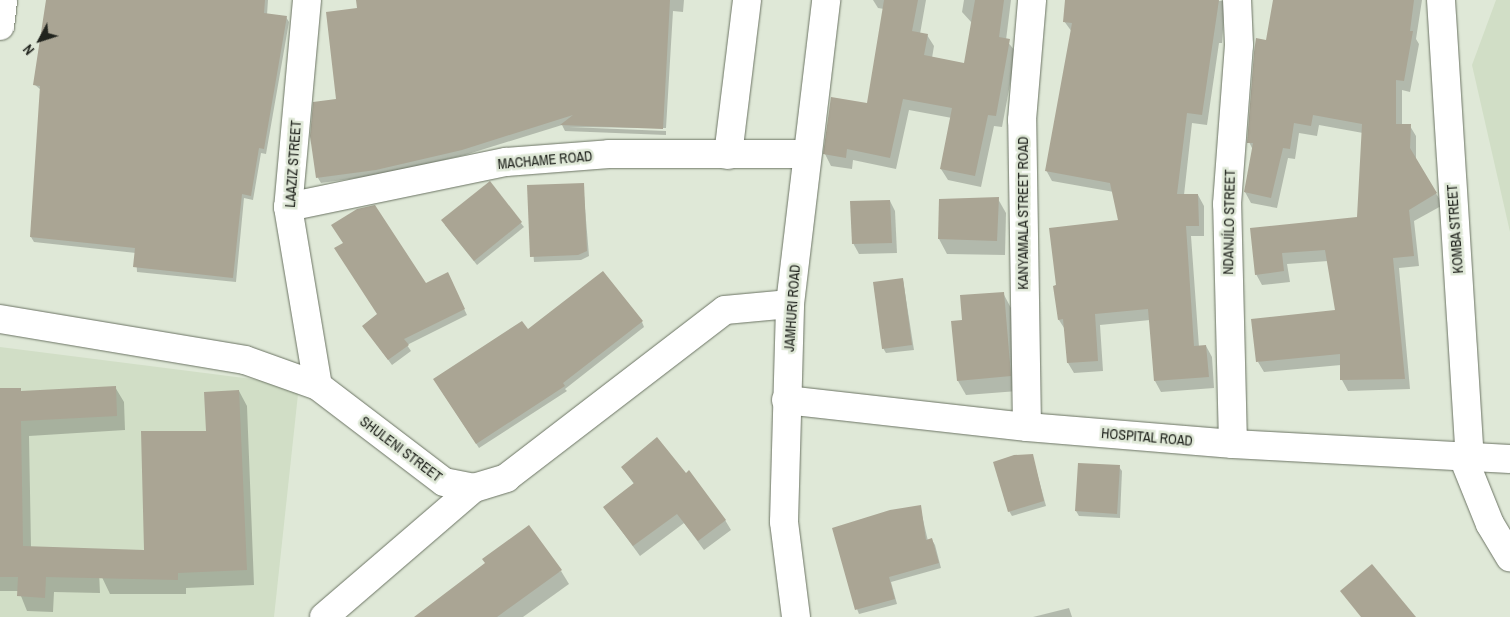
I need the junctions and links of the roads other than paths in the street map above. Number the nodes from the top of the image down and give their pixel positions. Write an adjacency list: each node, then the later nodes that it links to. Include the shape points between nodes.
1 (307, 0): 9 (street, LAAZIZ STREET)
2 (747, 0): 8 (street)
3 (826, 0): 7 (street, JAMHURI ROAD)
4 (1032, 0): 14 (street, KANYAMALA STREET ROAD, via 1022,120)
5 (1237, 0): 15 (street, NDANJÍLO STREET, via 1239,45 1227,204)
6 (1441, 0): 16 (street, KOMBA STREET)
7 (807, 154): 8 (street, MACHAME ROAD); 10 (street, JAMHURI ROAD)
8 (728, 155): 9 (street, MACHAME ROAD, via 609,154 506,162)
9 (288, 207): 12 (street, LAAZIZ STREET)
10 (790, 304): 13 (street, JAMHURI ROAD); 18 (street, SHULENI STREET, via 725,310 506,478)
11 (0, 319): 12 (street, SHULENI STREET, via 245,360)
12 (318, 386): 18 (street, SHULENI STREET, via 444,482)
13 (786, 400): 14 (street, HOSPITAL ROAD); 21 (street, JAMHURI ROAD, via 784,522)
14 (1027, 427): 15 (street, HOSPITAL ROAD)
15 (1232, 444): 16 (street, HOSPITAL ROAD)
16 (1466, 457): 17 (street, HOSPITAL ROAD); 19 (street, KOMBA STREET, via 1490,524)
17 (1510, 459)
18 (474, 488): 20 (street)
19 (1510, 557)
20 (324, 617)
21 (796, 617)

